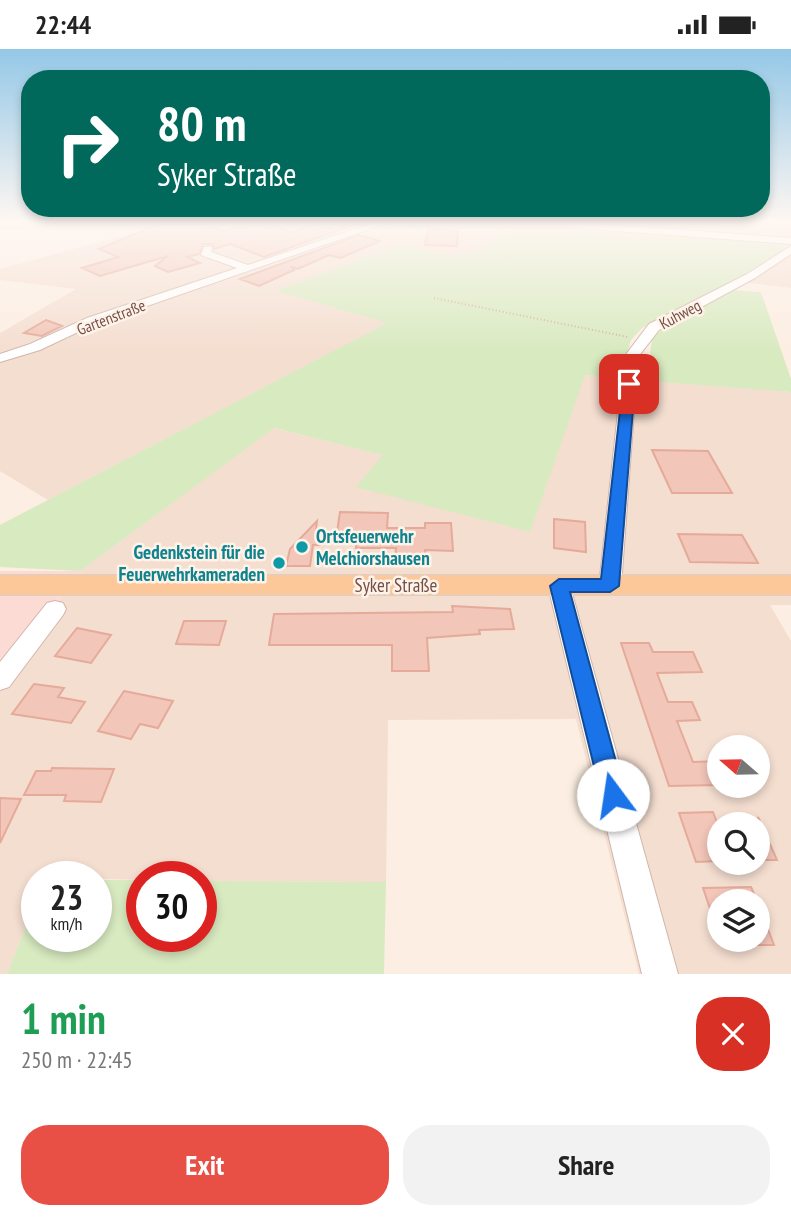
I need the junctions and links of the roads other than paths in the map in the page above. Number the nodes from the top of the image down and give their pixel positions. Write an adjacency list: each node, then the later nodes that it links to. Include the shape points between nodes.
1 (242, 266): 4 (street)
2 (258, 266): 4 (street, Gartenstraße)
3 (766, 266): 9 (street, Kuhweg, via 654,327 631,357)
4 (250, 269): 5 (street, Gartenstraße, via 91,321)
5 (0, 358)
6 (0, 585): 8 (main road, Syker Straße)
7 (791, 585): 9 (main road, Syker Straße)
8 (559, 586): 9 (main road, Syker Straße); 12 (street)
9 (610, 586)
10 (55, 609): 11 (street)
11 (0, 680)
12 (660, 974)

